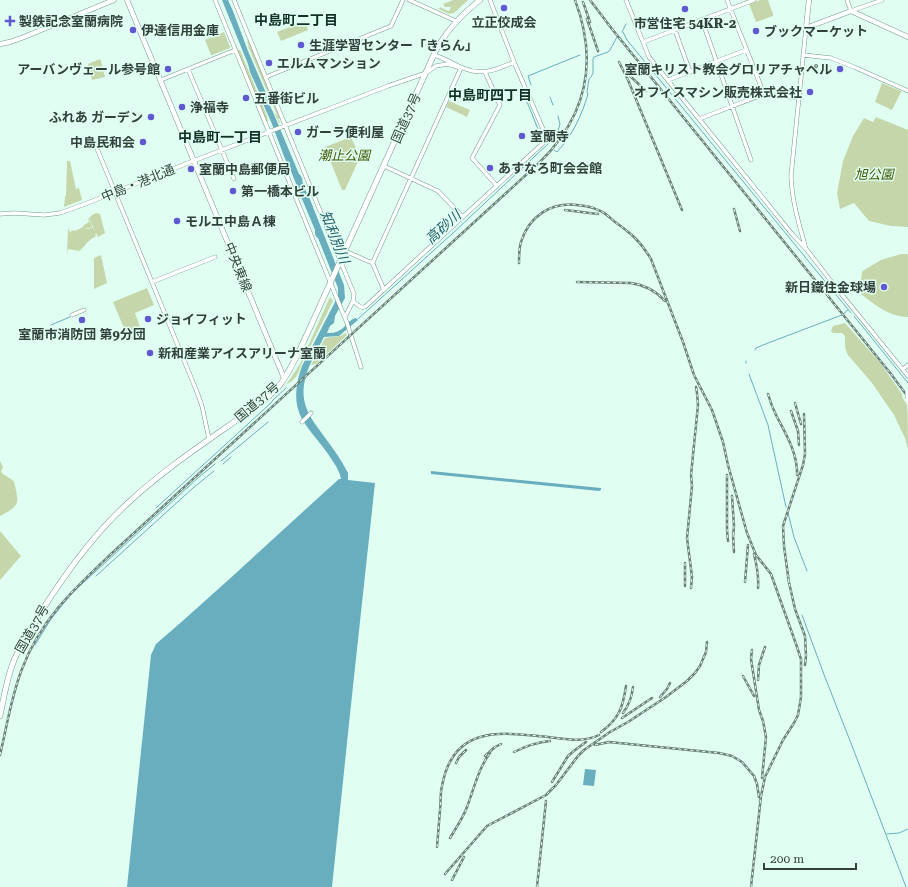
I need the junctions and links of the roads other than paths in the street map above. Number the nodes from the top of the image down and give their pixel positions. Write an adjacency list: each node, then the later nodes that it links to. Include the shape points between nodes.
1 (114, 0): 23 (main road, via 24,37)
2 (127, 0): 36 (main road, 中央東線)
3 (215, 0): 24 (street)
4 (234, 0): 35 (street)
5 (403, 0): 35 (street, via 391,26)
6 (409, 0): 18 (street)
7 (480, 0): 18 (highway, 国道37号)
8 (490, 0): 28 (street)
9 (626, 0): 22 (street)
10 (727, 0): 15 (street)
11 (754, 0): 15 (street)
12 (809, 0): 19 (main road)
13 (847, 0): 16 (street)
14 (882, 0): 16 (street)
15 (731, 9): 17 (street); 25 (street)
16 (851, 11): 19 (main road); 21 (main road)
17 (702, 20): 20 (street); 29 (street)
18 (456, 21): 26 (highway, 国道37号)
19 (806, 28): 27 (street)
20 (675, 30): 22 (street); 33 (street)
21 (908, 37)
22 (643, 42): 37 (street, via 649,57)
23 (0, 44)
24 (235, 50): 31 (street); 44 (street)
25 (746, 50): 29 (street); 39 (street)
26 (434, 55): 30 (street); 34 (highway, 国道37号)
27 (803, 55): 38 (street, via 831,58); 40 (street)
28 (514, 62): 32 (street); 52 (street, via 546,139)
29 (716, 62): 33 (street); 41 (street)
30 (461, 68): 32 (street); 34 (street, via 444,64); 51 (street)
31 (188, 69): 36 (street); 46 (street)
32 (486, 72): 52 (street, via 500,105 472,158)
33 (690, 72): 37 (street)
34 (426, 73): 43 (street); 49 (highway, 国道37号)
35 (266, 77): 43 (street)
36 (161, 80): 47 (main road, 中央東線)
37 (668, 80): 42 (street)
38 (908, 91)
39 (764, 94): 40 (street); 41 (street)
40 (799, 98): 56 (street, via 792,188 796,215)
41 (732, 106): 42 (street); 48 (street)
42 (699, 119): 56 (street)
43 (283, 126): 44 (street, 中島・港北通); 59 (street)
44 (270, 131): 46 (street, 中島・港北通); 62 (street)
45 (96, 146): 53 (street)
46 (222, 149): 47 (street, 中島・港北通); 50 (street)
47 (194, 160): 53 (street, 中島・港北通); 72 (main road, 中央東線)
48 (751, 160)
49 (384, 166): 51 (street); 57 (highway, 国道37号)
50 (234, 179)
51 (411, 179): 55 (street, via 438,191); 60 (street)
52 (497, 186): 55 (street)
53 (115, 192): 54 (street, 中島・港北通, via 60,213); 61 (street)
54 (0, 214)
55 (463, 217): 63 (street)
56 (807, 250): 70 (street)
57 (345, 251): 59 (highway, 国道37号); 60 (street)
58 (215, 256): 61 (street)
59 (341, 261): 62 (highway, 国道37号); 64 (street, via 354,294)
60 (372, 262): 63 (street)
61 (152, 282): 77 (street, via 198,392)
62 (330, 283): 67 (street); 72 (highway, 国道37号, via 295,360)
63 (384, 290): 64 (street, via 363,308)
64 (353, 300): 67 (street)
65 (84, 310): 66 (street)
66 (72, 315)
67 (345, 317): 69 (street)
68 (908, 365): 70 (street)
69 (361, 367)
70 (905, 370): 71 (street)
71 (908, 376)
72 (284, 378): 77 (highway, 国道37号, via 268,397)
73 (908, 392): 74 (highway, bridge)
74 (908, 399)
75 (311, 414): 76 (street)
76 (302, 422)
77 (210, 439): 78 (highway, 国道37号, via 129,502 105,525 73,564 35,621 15,658)
78 (0, 716)

